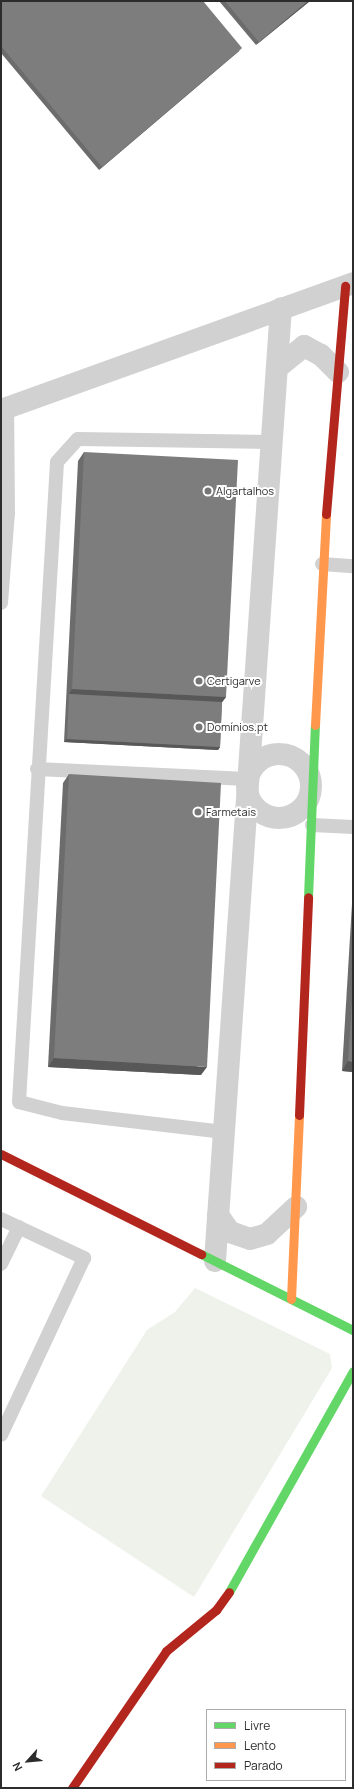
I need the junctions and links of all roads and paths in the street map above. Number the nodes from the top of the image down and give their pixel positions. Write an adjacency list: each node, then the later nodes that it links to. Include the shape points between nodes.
1 (349, 284): 2 (street); 4 (street)
2 (281, 308): 3 (street); 5 (street)
3 (277, 368): 4 (street, via 304,346 321,355); 6 (street)
4 (338, 372): 7 (street)
5 (4, 408): 9 (lane, via 8,513)
6 (271, 442): 11 (lane, via 78,439 57,462); 12 (street)
7 (322, 564): 8 (lane); 13 (street)
8 (353, 566)
9 (2, 575): 10 (lane)
10 (1, 603)
11 (36, 769): 12 (lane); 16 (lane, via 19,1102 62,1113)
12 (247, 780): 13 (street, via 255,763 264,757 281,753 304,766); 13 (street, via 250,802 269,817 294,814 303,807); 16 (street)
13 (311, 791): 14 (street)
14 (312, 825): 15 (lane); 18 (street)
15 (353, 827)
16 (224, 1132): 19 (street)
17 (1, 1154): 22 (street)
18 (296, 1207): 19 (street, via 267,1234 250,1239 230,1232); 24 (street)
19 (218, 1215): 22 (street)
20 (1, 1219): 21 (lane)
21 (19, 1227): 23 (lane); 27 (lane, via 84,1258)
22 (215, 1261): 24 (street)
23 (1, 1264)
24 (291, 1299): 25 (street)
25 (353, 1330)
26 (353, 1371): 28 (street, via 242,1574 216,1610 166,1651)
27 (1, 1435)
28 (72, 1788)

